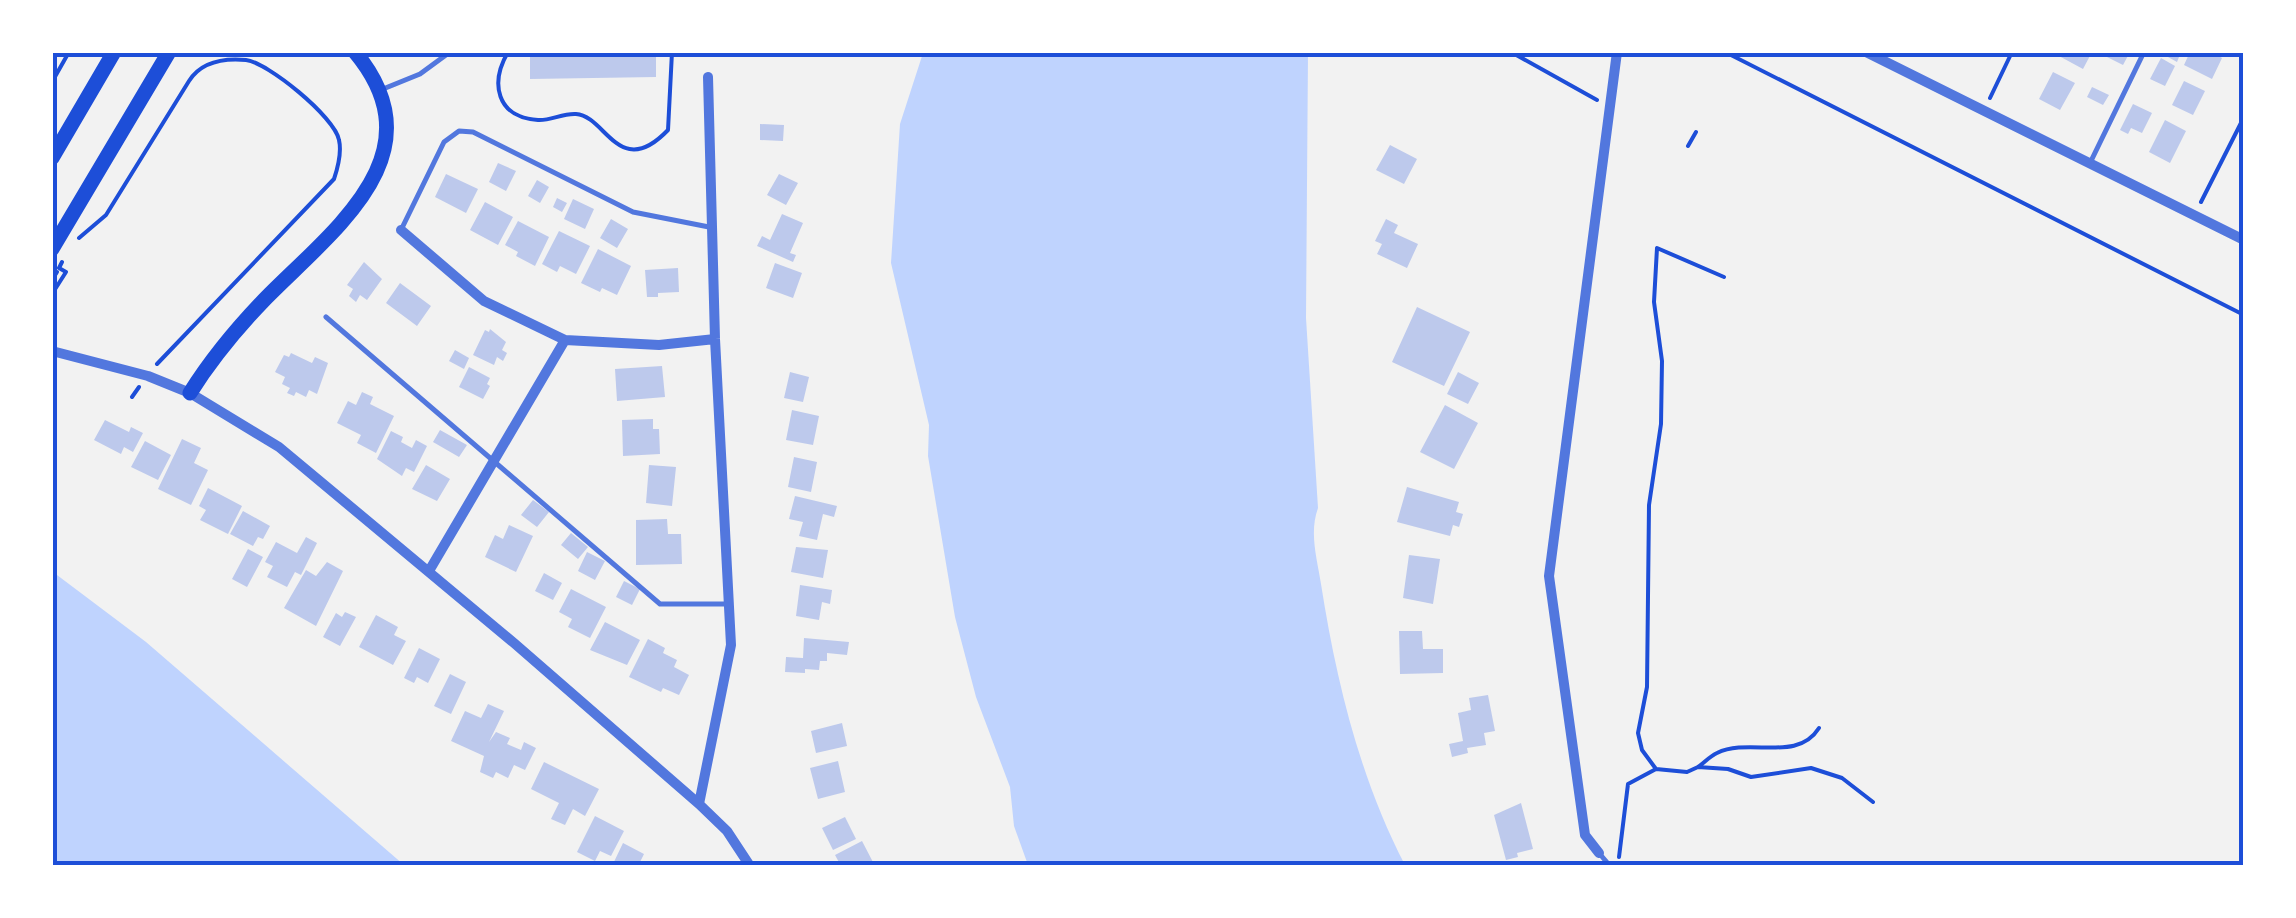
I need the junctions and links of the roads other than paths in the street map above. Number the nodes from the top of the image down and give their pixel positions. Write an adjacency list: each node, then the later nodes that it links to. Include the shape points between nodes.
1 (114, 52): 10 (main road)
2 (355, 52): 9 (main road)
3 (450, 52): 9 (lane, via 420,74)
4 (1617, 52): 25 (street, via 1549,576 1585,835)
5 (2144, 52): 11 (lane)
6 (168, 54): 15 (main road)
7 (1874, 54): 11 (street)
8 (708, 77): 12 (street)
9 (380, 90): 20 (main road, via 387,141 371,186 222,345)
10 (52, 158)
11 (2089, 163): 14 (street)
12 (712, 227): 13 (lane, via 633,212 473,132 459,131 444,142); 17 (street)
13 (402, 230): 18 (street, via 484,301)
14 (2244, 240)
15 (58, 254)
16 (326, 317): 21 (lane)
17 (716, 339): 18 (street, via 659,345); 23 (street)
18 (565, 340): 21 (street)
19 (52, 351): 20 (street)
20 (190, 393): 22 (street, via 279,446)
21 (494, 460): 22 (street); 23 (lane, via 660,604)
22 (429, 572): 24 (street)
23 (729, 604): 24 (street, via 731,645)
24 (699, 804): 26 (street)
25 (1600, 853): 27 (lane)
26 (750, 866)
27 (1611, 866)

